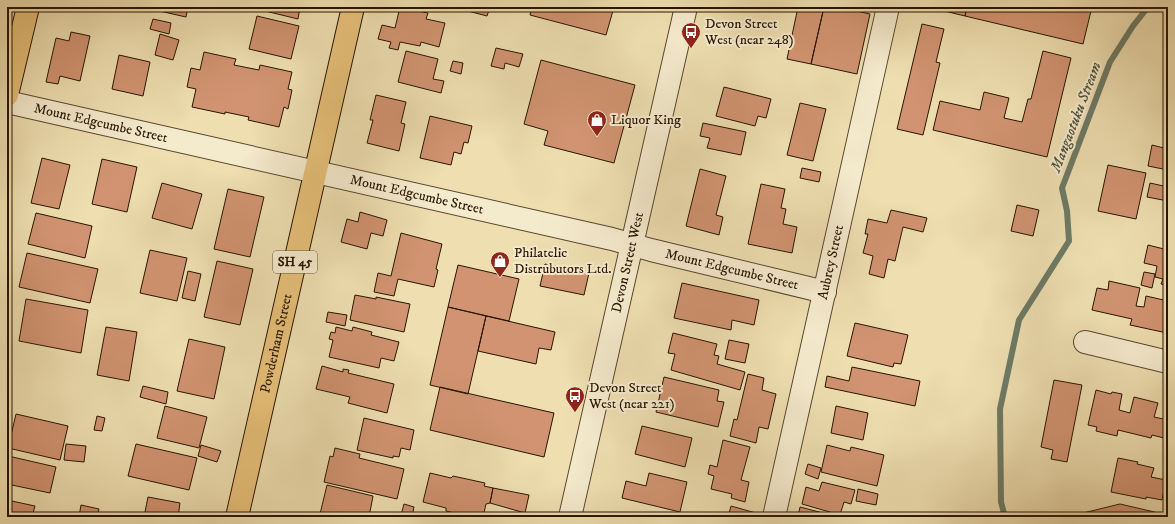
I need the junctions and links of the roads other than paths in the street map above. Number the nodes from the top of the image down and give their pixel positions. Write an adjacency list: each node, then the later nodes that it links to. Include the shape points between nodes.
1 (28, 7): 5 (main road)
2 (353, 7): 7 (main road, Powderham Street / SH 45)
3 (686, 7): 8 (street, Devon Street West)
4 (888, 7): 9 (street, Aubrey Street)
5 (7, 95)
6 (7, 102): 7 (street, Mount Edgcumbe Street)
7 (315, 172): 8 (street, Mount Edgcumbe Street); 12 (main road, Powderham Street / SH 45)
8 (632, 245): 9 (street, Mount Edgcumbe Street); 13 (street, Devon Street West)
9 (825, 292): 14 (street, Aubrey Street)
10 (1085, 342): 11 (street)
11 (1168, 362)
12 (237, 517)
13 (570, 517)
14 (774, 517)

